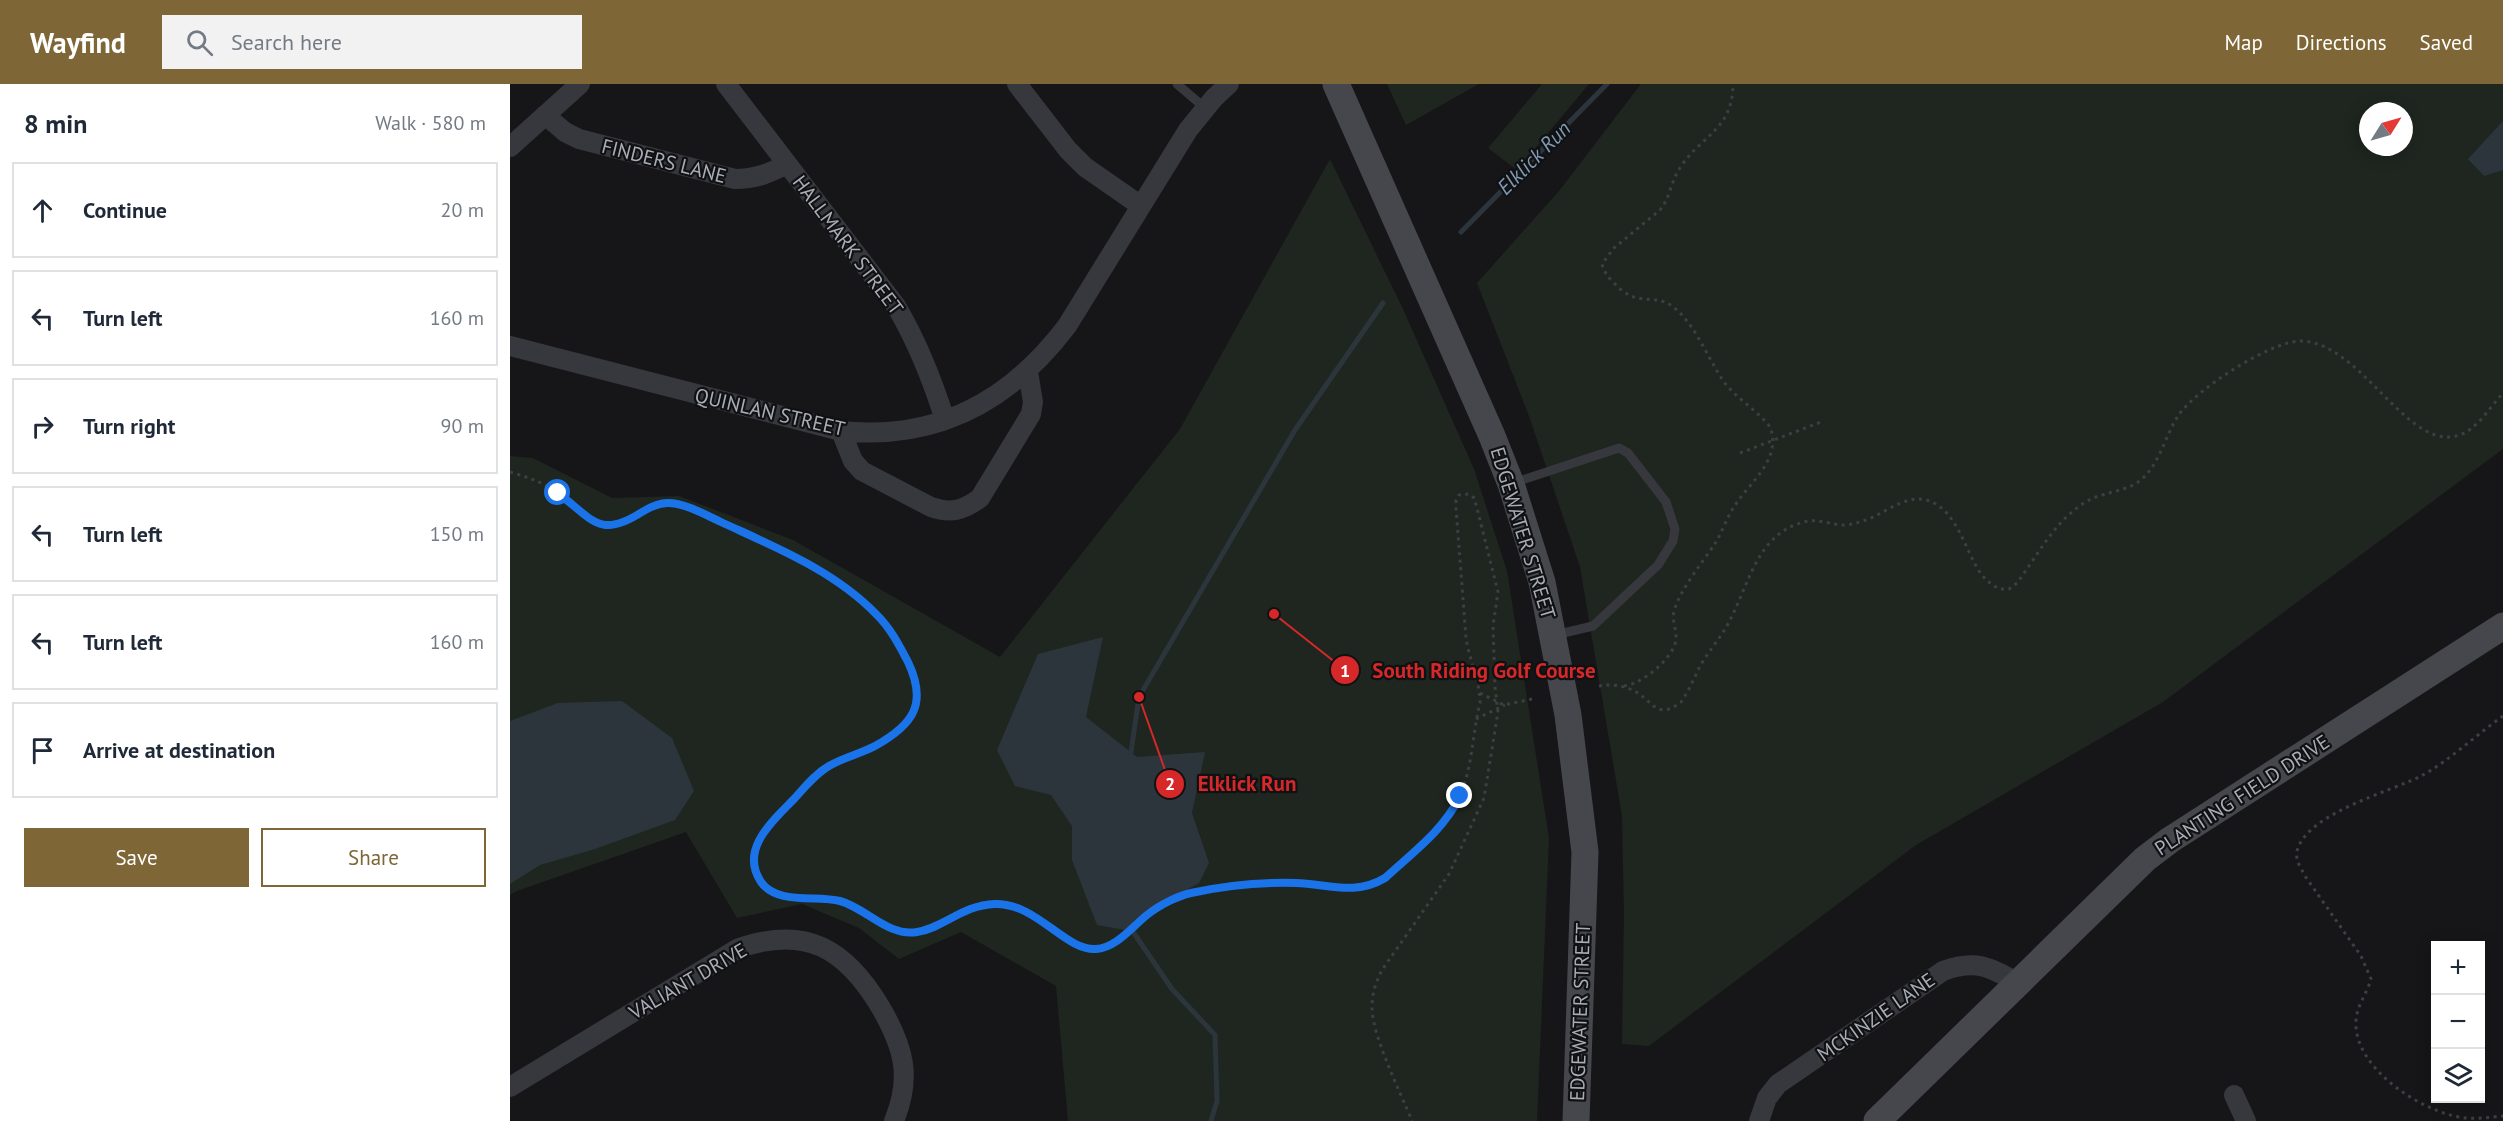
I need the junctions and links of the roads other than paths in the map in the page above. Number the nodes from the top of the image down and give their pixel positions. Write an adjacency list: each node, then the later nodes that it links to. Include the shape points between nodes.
1 (580, 84): 8 (street)
2 (726, 84): 10 (street, HALLMARK STREET)
3 (1017, 84): 11 (street, via 1085,167)
4 (1177, 84): 7 (lane)
5 (1229, 84): 7 (street, QUINLAN STREET)
6 (1336, 84): 16 (street, EDGEWATER STREET)
7 (1205, 108): 11 (street, QUINLAN STREET)
8 (545, 115): 9 (street); 10 (street, FINDERS LANE, via 579,139 735,179 767,175)
9 (510, 147)
10 (787, 164): 14 (street, HALLMARK STREET, via 896,306 929,370)
11 (1141, 206): 13 (street, QUINLAN STREET, via 1067,326)
12 (510, 346): 15 (street, QUINLAN STREET)
13 (1028, 372): 14 (street, QUINLAN STREET, via 1004,391); 15 (street, via 1033,402 1027,423 980,498 969,507 956,511 931,507 862,471 853,461)
14 (945, 420): 15 (street, QUINLAN STREET, via 913,429)
15 (841, 431)
16 (1511, 484): 18 (street, EDGEWATER STREET); 18 (lane, via 1619,448 1628,453 1672,515 1673,541 1658,565 1593,626)
17 (2503, 626): 19 (street, PLANTING FIELD DRIVE, via 2170,840 2145,859)
18 (1554, 635): 23 (street, EDGEWATER STREET, via 1585,852)
19 (2018, 983): 24 (street, MCKINZIE LANE, via 1975,964 1943,970 1778,1084 1767,1098); 25 (street, PLANTING FIELD DRIVE)
20 (510, 1087): 22 (street, VALIANT DRIVE, via 737,949 757,942 800,940 839,956 854,969 895,1032 905,1075)
21 (2235, 1095): 26 (street)
22 (894, 1121)
23 (1576, 1121)
24 (1759, 1121)
25 (1876, 1121)
26 (2246, 1121)

